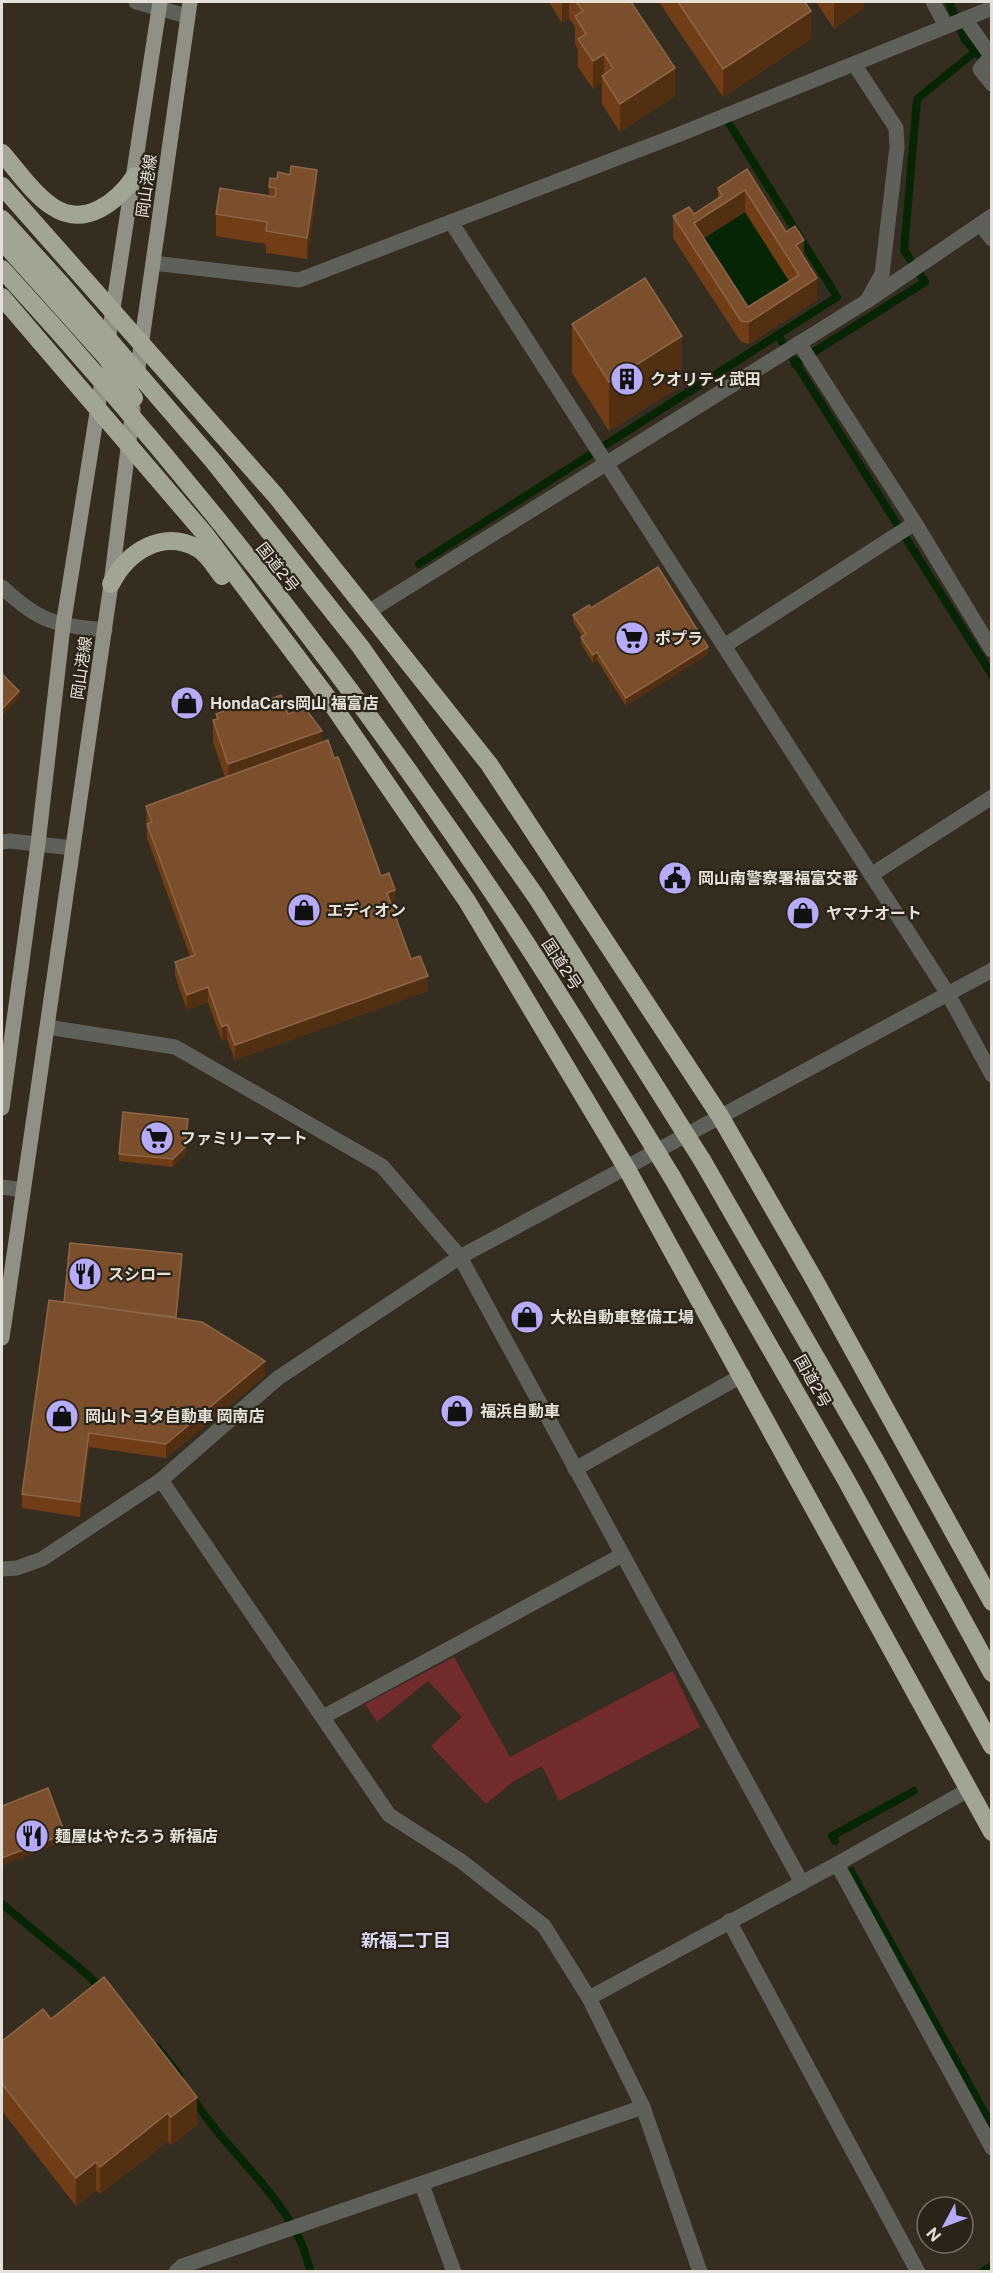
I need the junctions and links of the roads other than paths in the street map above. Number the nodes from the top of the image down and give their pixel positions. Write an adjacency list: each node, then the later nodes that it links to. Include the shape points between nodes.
1 (136, 2): 3 (street)
2 (933, 2): 6 (street)
3 (160, 5): 5 (street); 10 (main road, 岡山港線)
4 (992, 8): 6 (street)
5 (188, 9): 17 (main road, 岡山港線)
6 (956, 22): 7 (street); 8 (street, via 991,56 980,69)
7 (854, 64): 14 (street); 20 (street, via 896,128 882,274)
8 (992, 84)
9 (2, 153): 10 (highway, via 51,206 70,214 92,213 103,207 123,193)
10 (135, 176): 21 (main road, 岡山港線)
11 (2, 186): 21 (highway)
12 (2, 219): 60 (highway, 国道2号, bridge, via 214,462 360,646 537,898 702,1160)
13 (986, 220): 15 (street); 20 (street)
14 (451, 222): 17 (street, via 299,280); 28 (street)
15 (992, 239)
16 (2, 241): 24 (highway)
17 (153, 263): 22 (main road, 岡山港線)
18 (2, 269): 62 (highway, 国道2号, bridge, via 191,487 330,664 508,916 672,1177 840,1468)
19 (2, 297): 26 (highway)
20 (867, 302): 23 (street)
21 (114, 310): 22 (highway); 24 (main road, 岡山港線)
22 (142, 342): 25 (main road, 岡山港線); 32 (highway, via 276,496)
23 (797, 351): 28 (street); 29 (street)
24 (106, 357): 25 (highway); 26 (main road, 岡山港線)
25 (134, 398): 27 (main road, 岡山港線)
26 (98, 407): 27 (highway); 33 (main road, 岡山港線)
27 (128, 443): 30 (main road, 岡山港線); 37 (highway, via 204,533)
28 (599, 455): 32 (street); 35 (street)
29 (906, 529): 35 (street); 36 (street)
30 (111, 584): 34 (main road, 岡山港線); 37 (highway, via 120,566 146,546 180,541 199,549 294,671)
31 (2, 587): 33 (street, via 36,617)
32 (368, 612): 48 (highway, via 489,764)
33 (63, 626): 34 (street); 40 (main road, 岡山港線)
34 (105, 630): 41 (main road, 岡山港線)
35 (724, 646): 42 (street)
36 (992, 650)
37 (327, 697): 49 (highway, via 467,901)
38 (992, 797): 42 (street)
39 (2, 842): 40 (street)
40 (39, 844): 41 (street); 47 (main road, 岡山港線)
41 (73, 849): 45 (main road, 岡山港線)
42 (871, 874): 44 (street)
43 (992, 970): 44 (street)
44 (948, 994): 46 (street); 48 (street)
45 (47, 1028): 51 (main road, 岡山港線); 52 (street, via 175,1047 382,1166)
46 (992, 1075)
47 (2, 1108)
48 (720, 1116): 49 (street); 59 (highway)
49 (627, 1169): 52 (street); 54 (highway)
50 (2, 1187): 51 (street)
51 (22, 1190): 53 (main road, 岡山港線)
52 (460, 1257): 55 (street); 56 (street, via 278,1378)
53 (2, 1338)
54 (743, 1375): 55 (street); 63 (highway)
55 (575, 1469): 57 (street)
56 (161, 1480): 58 (street, via 42,1559); 61 (street)
57 (622, 1555): 61 (street); 66 (street)
58 (2, 1569)
59 (992, 1602)
60 (992, 1674)
61 (323, 1717): 68 (street, via 389,1815 460,1861 544,1926)
62 (992, 1746)
63 (968, 1790): 64 (highway); 65 (street)
64 (992, 1832)
65 (837, 1864): 66 (street); 70 (street)
66 (802, 1883): 67 (street)
67 (729, 1922): 68 (street); 75 (street)
68 (589, 1998): 69 (street)
69 (643, 2107): 71 (street); 74 (street)
70 (992, 2148)
71 (422, 2185): 72 (street); 73 (street)
72 (181, 2270)
73 (454, 2271)
74 (700, 2271)
75 (918, 2271)

